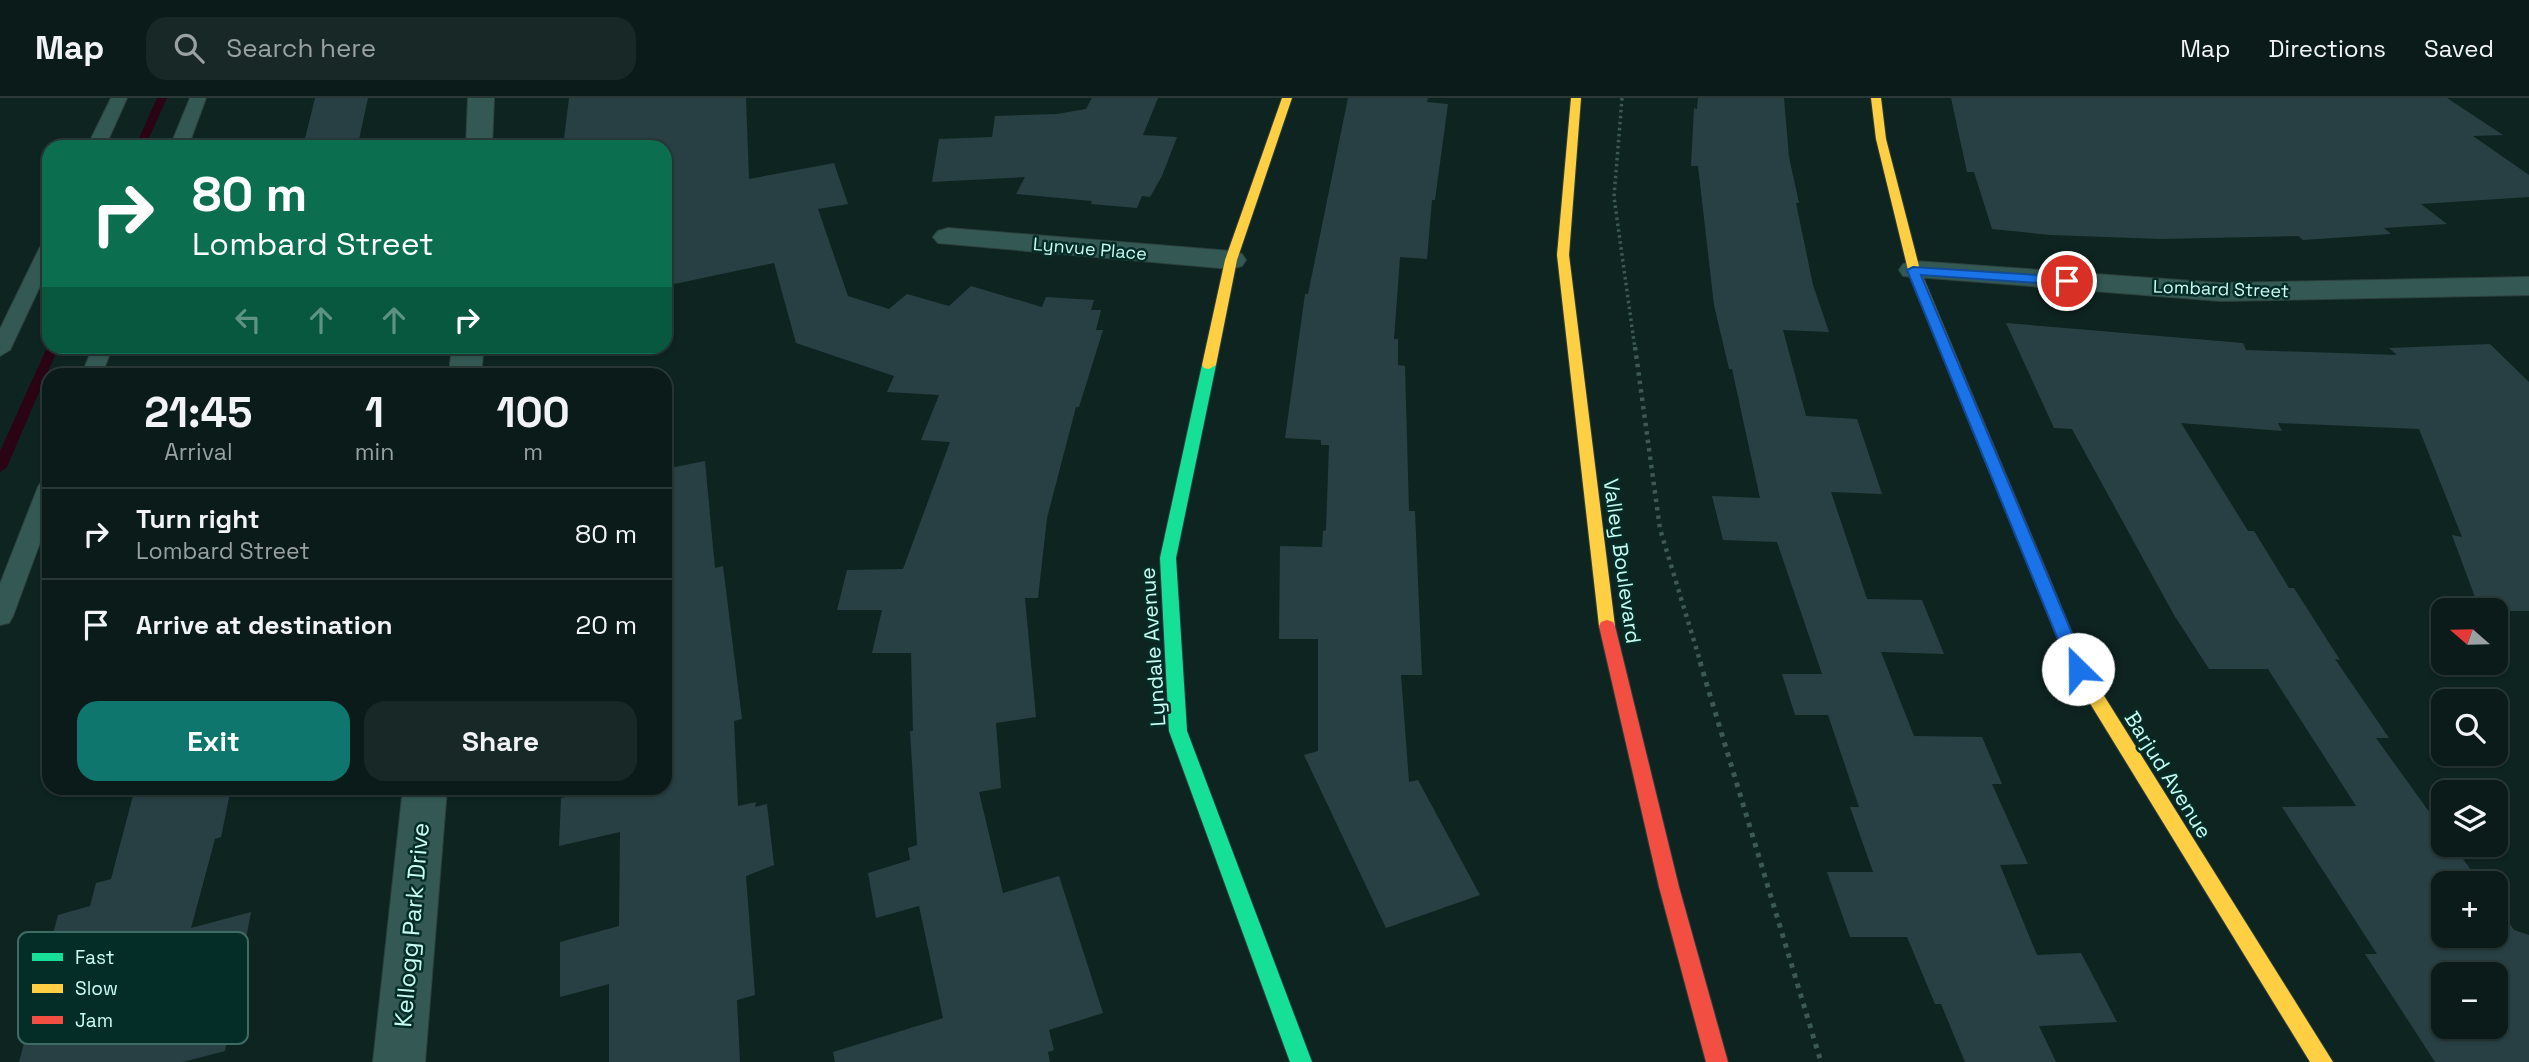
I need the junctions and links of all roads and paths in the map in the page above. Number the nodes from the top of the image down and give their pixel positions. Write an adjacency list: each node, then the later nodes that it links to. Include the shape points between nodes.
1 (119, 98): 8 (lane)
2 (198, 98): 9 (lane)
3 (481, 98): 10 (street)
4 (1287, 98): 12 (street, Lyndale Avenue)
5 (1576, 98): 24 (street, Valley Boulevard, via 1563,255 1602,607 1669,887)
6 (1622, 98): 25 (path, via 1615,197 1660,529)
7 (1876, 98): 14 (street, Barjud Avenue, via 1881,139)
8 (99, 140)
9 (182, 140)
10 (479, 140)
11 (948, 237): 12 (street, Lynvue Place)
12 (1231, 260): 23 (street, Lyndale Avenue, via 1168,558 1178,732)
13 (42, 262): 18 (lane)
14 (1913, 270): 16 (street, Lombard Street, via 2221,292); 26 (street, Barjud Avenue, via 2078,669)
15 (2529, 286): 16 (street, Lombard Street)
16 (2498, 289): 17 (street)
17 (2529, 309)
18 (0, 350)
19 (42, 506): 20 (lane)
20 (0, 616)
21 (424, 795): 22 (street, Kellogg Park Drive)
22 (399, 1062)
23 (1301, 1062)
24 (1717, 1062)
25 (1821, 1062)
26 (2322, 1062)

